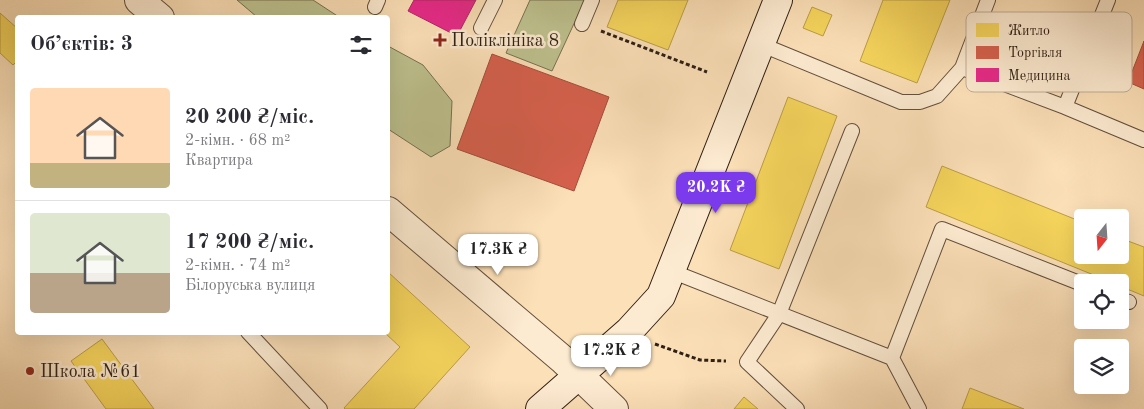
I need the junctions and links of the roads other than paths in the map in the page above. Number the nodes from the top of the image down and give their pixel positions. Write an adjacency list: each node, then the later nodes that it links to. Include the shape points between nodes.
1 (139, 0): 9 (street)
2 (495, 0): 11 (lane)
3 (592, 0): 10 (lane)
4 (778, 0): 12 (street)
5 (988, 0): 7 (lane)
6 (1108, 0): 8 (lane)
7 (983, 12)
8 (1103, 12)
9 (156, 15)
10 (582, 24)
11 (481, 28)
12 (760, 44): 14 (lane, via 901,102 920,102 937,96); 22 (street)
13 (966, 58): 14 (lane)
14 (962, 68): 15 (lane)
15 (966, 70)
16 (1025, 92): 18 (lane)
17 (1071, 92): 18 (lane)
18 (1065, 107): 20 (lane)
19 (852, 131): 24 (lane)
20 (1144, 140)
21 (390, 213): 27 (street)
22 (671, 270): 24 (lane); 27 (street, via 661,296 629,331)
23 (1074, 281): 26 (lane, via 942,229)
24 (779, 314): 26 (lane); 31 (lane, via 747,362)
25 (251, 335): 28 (lane)
26 (892, 358): 32 (lane)
27 (578, 375): 29 (street); 30 (street)
28 (320, 409)
29 (540, 409)
30 (614, 409)
31 (797, 409)
32 (919, 409)

